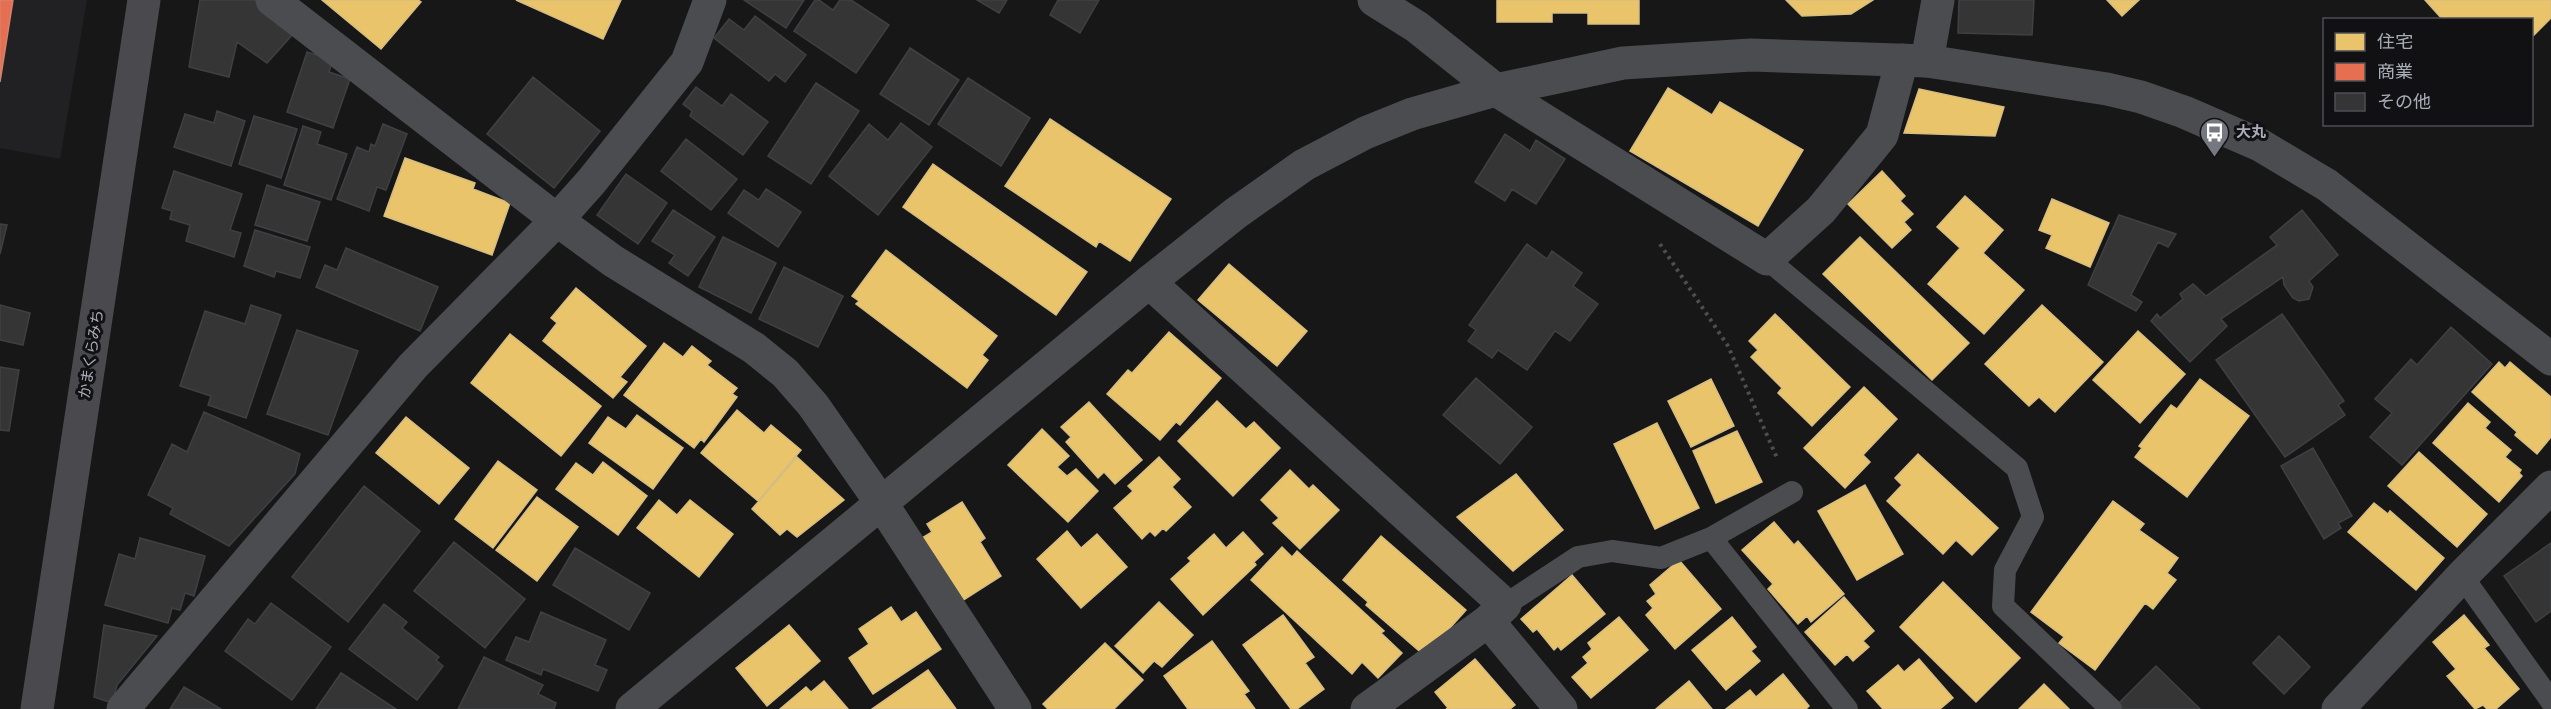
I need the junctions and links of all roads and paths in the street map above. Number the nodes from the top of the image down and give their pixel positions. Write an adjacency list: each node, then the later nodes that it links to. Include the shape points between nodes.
1 (144, 0): 20 (main road, かまくらみち)
2 (272, 0): 8 (street)
3 (710, 0): 8 (street, via 687,62)
4 (1374, 0): 7 (street, via 1417,27)
5 (1938, 0): 6 (street)
6 (1915, 60): 7 (street, via 1751,54 1623,63); 10 (street, via 1882,135 1821,210); 12 (street, via 2141,97 2260,145 2327,185)
7 (1496, 90): 10 (street); 11 (street, via 1412,114 1304,165)
8 (556, 220): 15 (street, via 613,261 754,348 785,373 813,405); 21 (street, via 413,366)
9 (1657, 241): 14 (path, via 1728,346)
10 (1767, 259): 27 (lane, via 2017,468 2032,517 2006,570 2003,606)
11 (1149, 282): 15 (street); 18 (street)
12 (2551, 359)
13 (2551, 487): 17 (street)
14 (1792, 492): 16 (lane)
15 (882, 504): 22 (street); 23 (street)
16 (1711, 538): 18 (lane, via 1661,558 1612,551 1578,557); 26 (lane)
17 (2463, 576): 19 (lane); 28 (street)
18 (1497, 613): 24 (street); 25 (street)
19 (2551, 701)
20 (37, 709)
21 (123, 709)
22 (632, 709)
23 (1015, 709)
24 (1367, 709)
25 (1562, 709)
26 (1847, 709)
27 (2111, 709)
28 (2338, 709)

